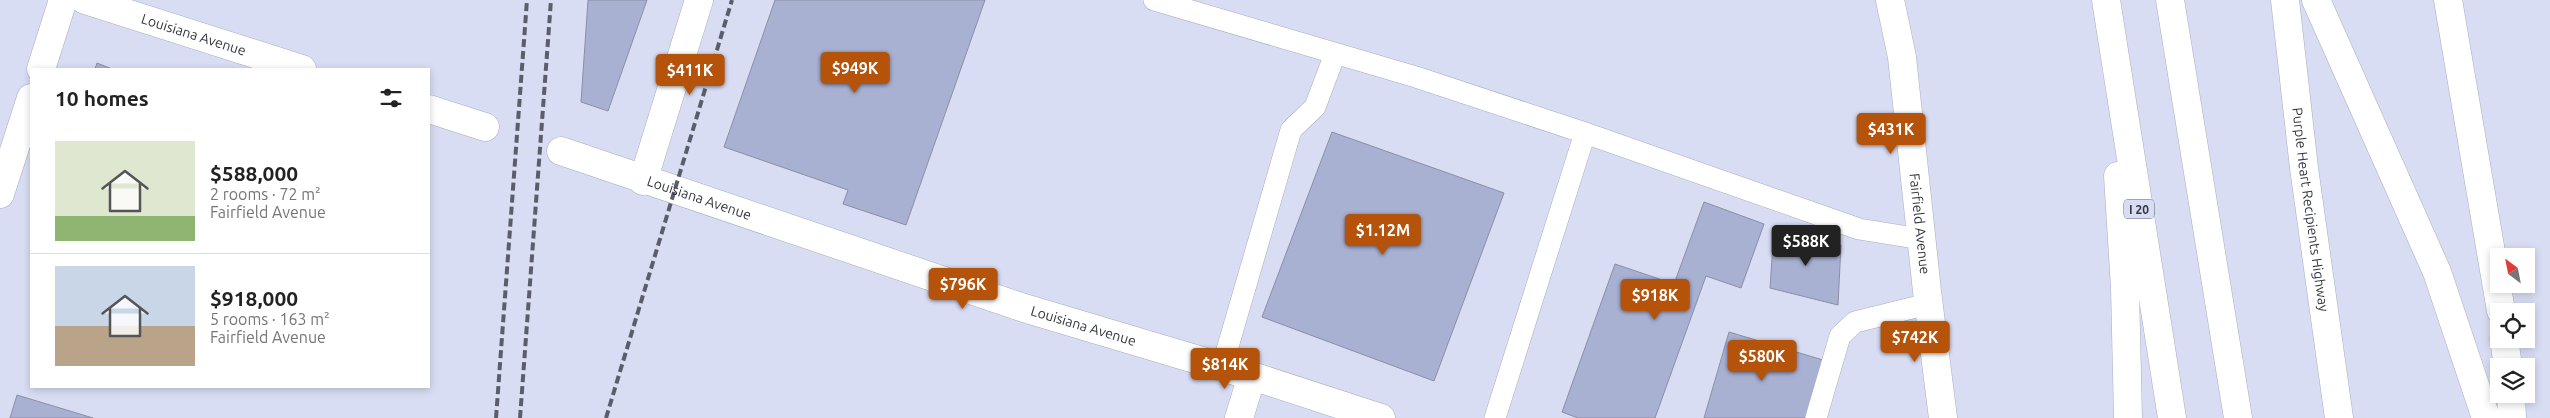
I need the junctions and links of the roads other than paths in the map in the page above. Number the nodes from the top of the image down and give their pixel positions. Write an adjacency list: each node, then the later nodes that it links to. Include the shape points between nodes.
1 (63, 0): 12 (main road)
2 (85, 0): 13 (main road, Louisiana Avenue)
3 (698, 0): 19 (main road)
4 (1154, 0): 11 (lane)
5 (1890, 0): 21 (main road, Fairfield Avenue, via 1902,57)
6 (2106, 0): 32 (main road, via 2125,288); 33 (main road, I 20)
7 (2170, 0): 34 (main road)
8 (2285, 0): 35 (main road, Purple Heart Recipients Highway, via 2304,168)
9 (2316, 0): 36 (main road, via 2437,272)
10 (2448, 0): 22 (main road)
11 (1335, 54): 17 (lane); 24 (lane, via 1315,107 1291,130)
12 (40, 68)
13 (299, 68)
14 (30, 101): 20 (main road)
15 (430, 109): 16 (main road)
16 (485, 127)
17 (1585, 133): 21 (lane, via 1859,229); 30 (lane)
18 (561, 151): 19 (main road, Louisiana Avenue)
19 (643, 181): 24 (main road, Louisiana Avenue, via 1024,308)
20 (0, 194)
21 (1921, 239): 23 (main road, Fairfield Avenue)
22 (2500, 303)
23 (1928, 304): 27 (main road, Fairfield Avenue); 31 (lane, via 1856,322 1840,336)
24 (1222, 367): 25 (main road, Louisiana Avenue)
25 (1252, 376): 28 (main road); 29 (main road, Louisiana Avenue)
26 (2511, 403): 37 (main road)
27 (1943, 417)
28 (1239, 418)
29 (1381, 418)
30 (1495, 418)
31 (1816, 418)
32 (2128, 418)
33 (2172, 418)
34 (2238, 418)
35 (2339, 418)
36 (2486, 418)
37 (2512, 418)

